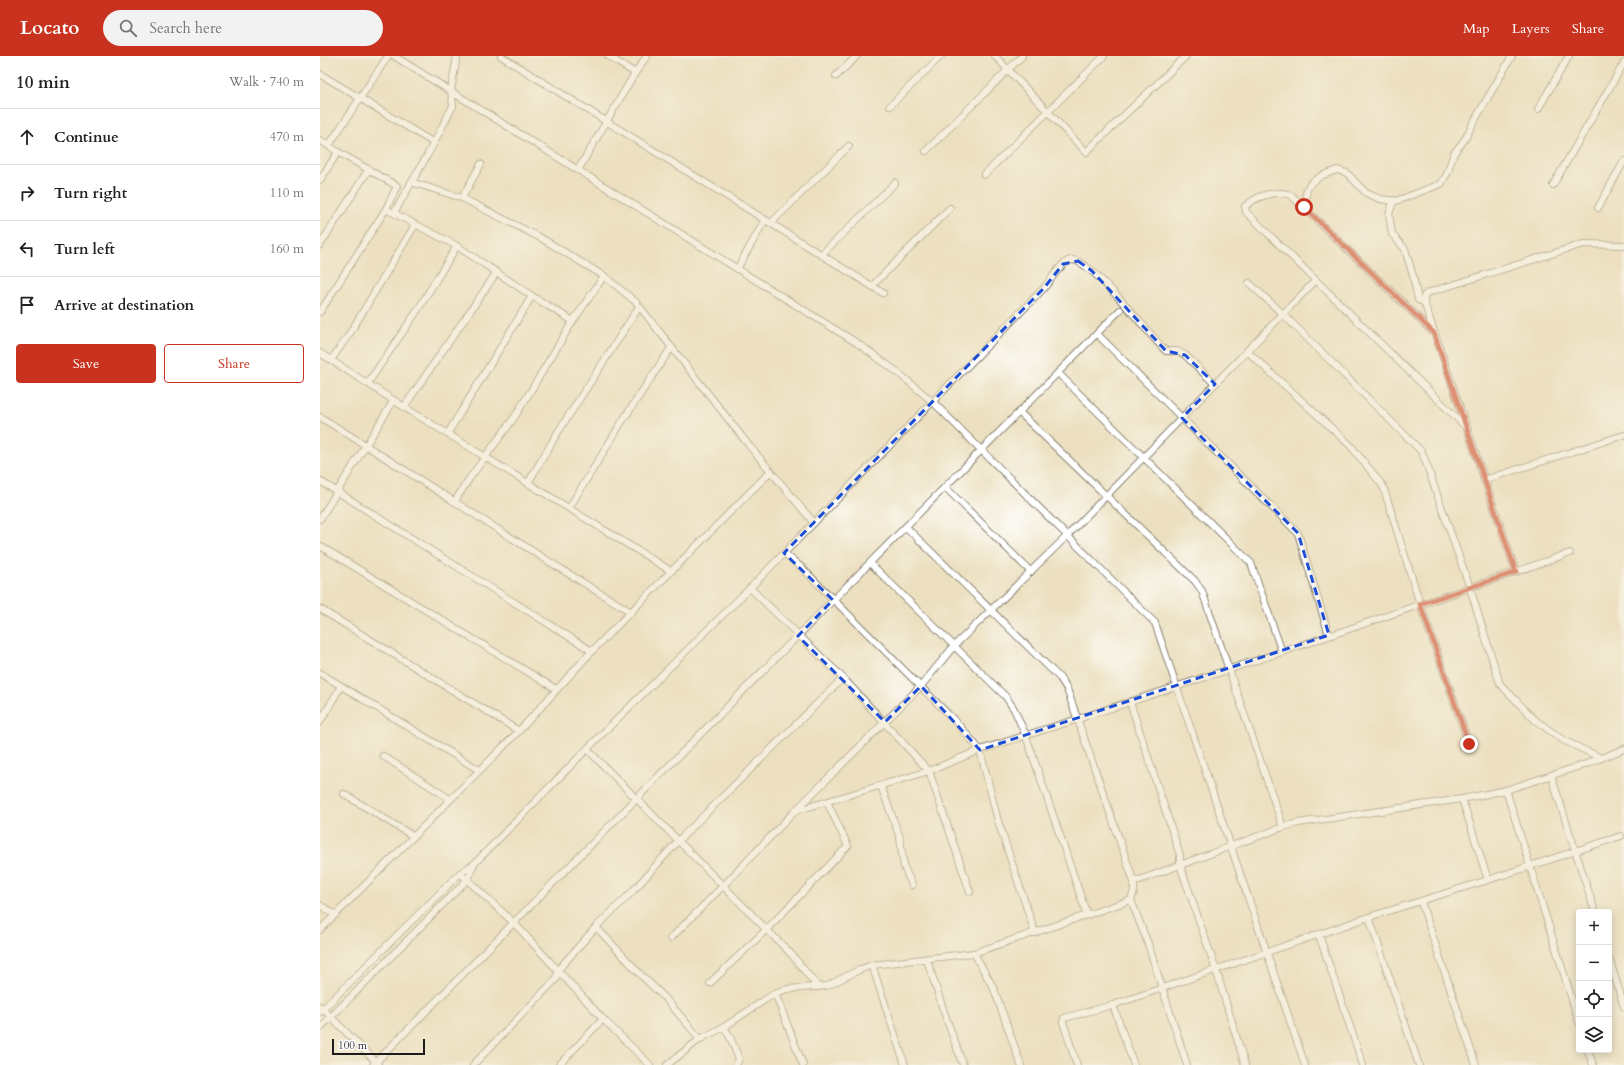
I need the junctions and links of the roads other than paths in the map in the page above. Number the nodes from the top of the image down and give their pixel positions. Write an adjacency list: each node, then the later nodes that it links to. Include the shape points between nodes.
1 (388, 56): 21 (street)
2 (394, 56): 20 (street)
3 (457, 56): 20 (street)
4 (501, 56): 25 (street)
5 (608, 56): 17 (street)
6 (647, 56): 17 (street)
7 (857, 56): 19 (street)
8 (940, 56): 22 (street)
9 (995, 56): 16 (street)
10 (1022, 56): 16 (street)
11 (1104, 56): 24 (street)
12 (1186, 56): 24 (street, via 1086,152)
13 (1512, 56): 42 (street, via 1465,139 1454,153 1441,184)
14 (1569, 56): 23 (street)
15 (1624, 63): 40 (street)
16 (1008, 70): 24 (street); 30 (street)
17 (635, 73): 25 (street)
18 (320, 74): 21 (street)
19 (836, 76)
20 (451, 90): 27 (street, via 453,106); 35 (street)
21 (360, 100): 27 (street); 28 (street)
22 (890, 106)
23 (1538, 109)
24 (1048, 112): 36 (street)
25 (607, 121): 35 (street); 48 (street)
26 (320, 140): 28 (street)
27 (434, 143): 38 (street)
28 (329, 145): 31 (street)
29 (849, 146): 48 (street)
30 (926, 151)
31 (338, 152): 34 (street); 37 (street)
32 (1624, 161): 45 (street)
33 (481, 164): 41 (street)
34 (369, 169): 46 (street, via 397,186); 50 (street)
35 (578, 170): 54 (street)
36 (984, 175)
37 (320, 180)
38 (411, 182): 41 (street); 47 (street)
39 (895, 182): 53 (street)
40 (1553, 185)
41 (462, 198): 56 (street, via 541,238)
42 (1394, 200): 43 (street, via 1380,199 1366,193 1347,173 1336,170 1323,174 1312,182 1307,189); 62 (street, via 1390,214 1392,234 1406,249 1418,300)
43 (1304, 207): 57 (street, via 1291,195 1283,193 1272,193 1245,206 1246,212); 68 (street)
44 (950, 208): 59 (street)
45 (1598, 208)
46 (386, 209): 47 (street); 65 (street)
47 (394, 213): 49 (street)
48 (768, 221): 53 (street); 54 (street)
49 (415, 225): 52 (street); 73 (street)
50 (320, 245)
51 (1624, 245): 62 (street, via 1583,244 1427,293)
52 (457, 246): 55 (street); 75 (street)
53 (821, 255): 59 (street)
54 (737, 269): 78 (street, via 857,343)
55 (497, 272): 61 (street); 79 (street)
56 (604, 276): 63 (street); 67 (street)
57 (1316, 280): 66 (street); 83 (street)
58 (1249, 283): 66 (street)
59 (872, 286): 60 (street)
60 (883, 293)
61 (532, 296): 67 (street); 84 (street)
62 (1424, 302): 68 (street)
63 (639, 307): 70 (street); 93 (street)
64 (1120, 310): 69 (street)
65 (320, 312)
66 (1283, 314): 71 (street); 111 (street, via 1421,450)
67 (573, 321): 88 (street, via 516,415)
68 (1434, 333): 83 (street)
69 (1097, 334): 74 (street); 82 (street)
70 (671, 348): 90 (street); 98 (street)
71 (1247, 351): 76 (street); 113 (street, via 1350,445 1383,486)
72 (320, 353): 73 (street)
73 (331, 360): 75 (street)
74 (1058, 373): 80 (street); 89 (street)
75 (368, 383): 77 (street)
76 (1215, 384): 78 (street, via 1185,355 1166,351 1108,286 1078,261 1070,260 1063,264 1044,288); 82 (street)
77 (394, 400): 79 (street); 86 (street)
78 (934, 402): 87 (street); 100 (street)
79 (404, 407): 84 (street)
80 (1019, 412): 87 (street); 96 (street)
81 (320, 417): 86 (street)
82 (1182, 418): 89 (street); 117 (street, via 1298,533)
83 (1467, 428): 91 (street)
84 (448, 434): 88 (street)
85 (1624, 435): 91 (street)
86 (366, 446): 95 (street); 97 (street)
87 (981, 451): 94 (street); 102 (street)
88 (485, 456): 93 (street); 97 (street)
89 (1144, 457): 96 (street); 121 (street, via 1251,563)
90 (771, 470): 100 (street); 107 (street)
91 (1484, 480): 109 (street)
92 (320, 481): 95 (street)
93 (528, 483): 98 (street)
94 (945, 487): 101 (street); 108 (street)
95 (337, 492): 99 (street); 120 (street)
96 (1106, 496): 102 (street); 122 (street, via 1195,581 1202,591)
97 (455, 501): 116 (street)
98 (569, 508): 107 (street)
99 (320, 519)
100 (814, 523): 104 (street)
101 (906, 527): 106 (street); 115 (street)
102 (1067, 536): 108 (street); 127 (street, via 1155,623)
103 (320, 546): 128 (street)
104 (784, 553): 110 (street); 112 (street)
105 (1570, 553): 109 (street)
106 (870, 563): 112 (street); 119 (street)
107 (671, 571): 116 (street)
108 (1031, 572): 115 (street)
109 (1516, 572): 111 (street)
110 (750, 588): 118 (street); 136 (street)
111 (1470, 588): 113 (street); 140 (street, via 1500,684 1535,720 1563,740)
112 (833, 600): 118 (street); 126 (street)
113 (1420, 604): 117 (street); 135 (street)
114 (320, 609): 133 (street)
115 (991, 610): 119 (street); 130 (street, via 1060,678)
116 (631, 612): 120 (street)
117 (1330, 635): 121 (street)
118 (798, 636): 124 (street); 148 (street)
119 (954, 646): 126 (street); 134 (street, via 1006,697)
120 (592, 651): 128 (street)
121 (1282, 652): 122 (street)
122 (1230, 668): 127 (street); 152 (street)
123 (320, 673): 125 (street)
124 (843, 678): 132 (street); 155 (street)
125 (341, 686): 131 (street); 141 (street)
126 (921, 686): 132 (street); 138 (street)
127 (1176, 686): 129 (street); 156 (street)
128 (556, 689): 133 (street)
129 (1130, 702): 130 (street); 159 (street, via 1180,855)
130 (1078, 719): 134 (street); 164 (street)
131 (320, 722)
132 (885, 722): 142 (street); 151 (street)
133 (519, 731): 141 (street)
134 (1026, 736): 138 (street); 173 (street)
135 (1469, 744)
136 (587, 749): 148 (street); 158 (street)
137 (1624, 749): 140 (street)
138 (980, 750): 142 (street); 179 (street, via 998,821)
139 (384, 756): 147 (street)
140 (1601, 758): 143 (street)
141 (479, 770): 147 (street)
142 (929, 770): 144 (street); 167 (street)
143 (1551, 775): 145 (street); 157 (street)
144 (880, 786): 150 (street); 165 (street, via 900,838 904,867)
145 (1506, 790): 149 (street); 160 (street)
146 (344, 794): 153 (street)
147 (450, 799): 153 (street)
148 (636, 799): 155 (street); 175 (street)
149 (1462, 799): 152 (street); 163 (street)
150 (827, 802): 151 (street); 178 (street, via 848,846)
151 (795, 811): 166 (street)
152 (1283, 827): 156 (street)
153 (413, 836): 172 (street)
154 (1621, 836): 157 (street)
155 (678, 841): 166 (street); 176 (street)
156 (1230, 847): 159 (street); 182 (street)
157 (1576, 850): 160 (street); 171 (street)
158 (474, 864): 161 (street); 162 (street)
159 (1180, 865): 164 (street); 188 (street)
160 (1529, 866): 163 (street); 197 (street)
161 (460, 873): 162 (street); 195 (street)
162 (468, 879): 175 (street); 196 (street)
163 (1488, 880): 169 (street)
164 (1134, 882): 168 (street)
165 (912, 885)
166 (723, 886): 178 (street); 181 (street)
167 (970, 892)
168 (1131, 900): 173 (street); 191 (street)
169 (1421, 902): 174 (street); 220 (street)
170 (320, 905): 172 (street)
171 (1594, 909)
172 (334, 914): 177 (street)
173 (1087, 915): 179 (street)
174 (1369, 917): 180 (street); 219 (street)
175 (514, 923): 187 (street); 203 (street)
176 (596, 927): 187 (street); 201 (street, via 666,999)
177 (320, 930)
178 (766, 930): 189 (street); 190 (street, via 792,955)
179 (1035, 933): 183 (street)
180 (1319, 935): 182 (street); 218 (street)
181 (671, 938)
182 (1267, 952): 188 (street); 217 (street)
183 (974, 953): 184 (street); 212 (street, via 994,989)
184 (927, 960): 185 (street); 211 (street)
185 (872, 965): 190 (street, via 827,986); 210 (street)
186 (1612, 968): 194 (street)
187 (558, 970): 198 (street); 204 (street, via 556,979)
188 (1216, 970): 191 (street); 216 (street)
189 (710, 983)
190 (818, 987): 192 (street, via 787,989)
191 (1161, 987): 193 (street); 215 (street)
192 (775, 993): 199 (street); 209 (street)
193 (1113, 1005): 213 (street, via 1064,1018); 214 (street)
194 (1624, 1006)
195 (321, 1009): 196 (street)
196 (331, 1017): 200 (street); 203 (street)
197 (1577, 1017)
198 (603, 1019): 205 (street); 206 (street)
199 (724, 1026): 201 (street); 208 (street, via 739,1059)
200 (320, 1028)
201 (700, 1039): 207 (street)
202 (1589, 1053): 221 (street)
203 (376, 1064)
204 (473, 1065)
205 (559, 1065)
206 (650, 1065)
207 (667, 1065)
208 (736, 1065)
209 (803, 1065)
210 (905, 1065)
211 (963, 1065)
212 (1021, 1065)
213 (1078, 1065)
214 (1134, 1065)
215 (1187, 1065)
216 (1245, 1065)
217 (1305, 1065)
218 (1363, 1065)
219 (1419, 1065)
220 (1476, 1065)
221 (1593, 1065)

